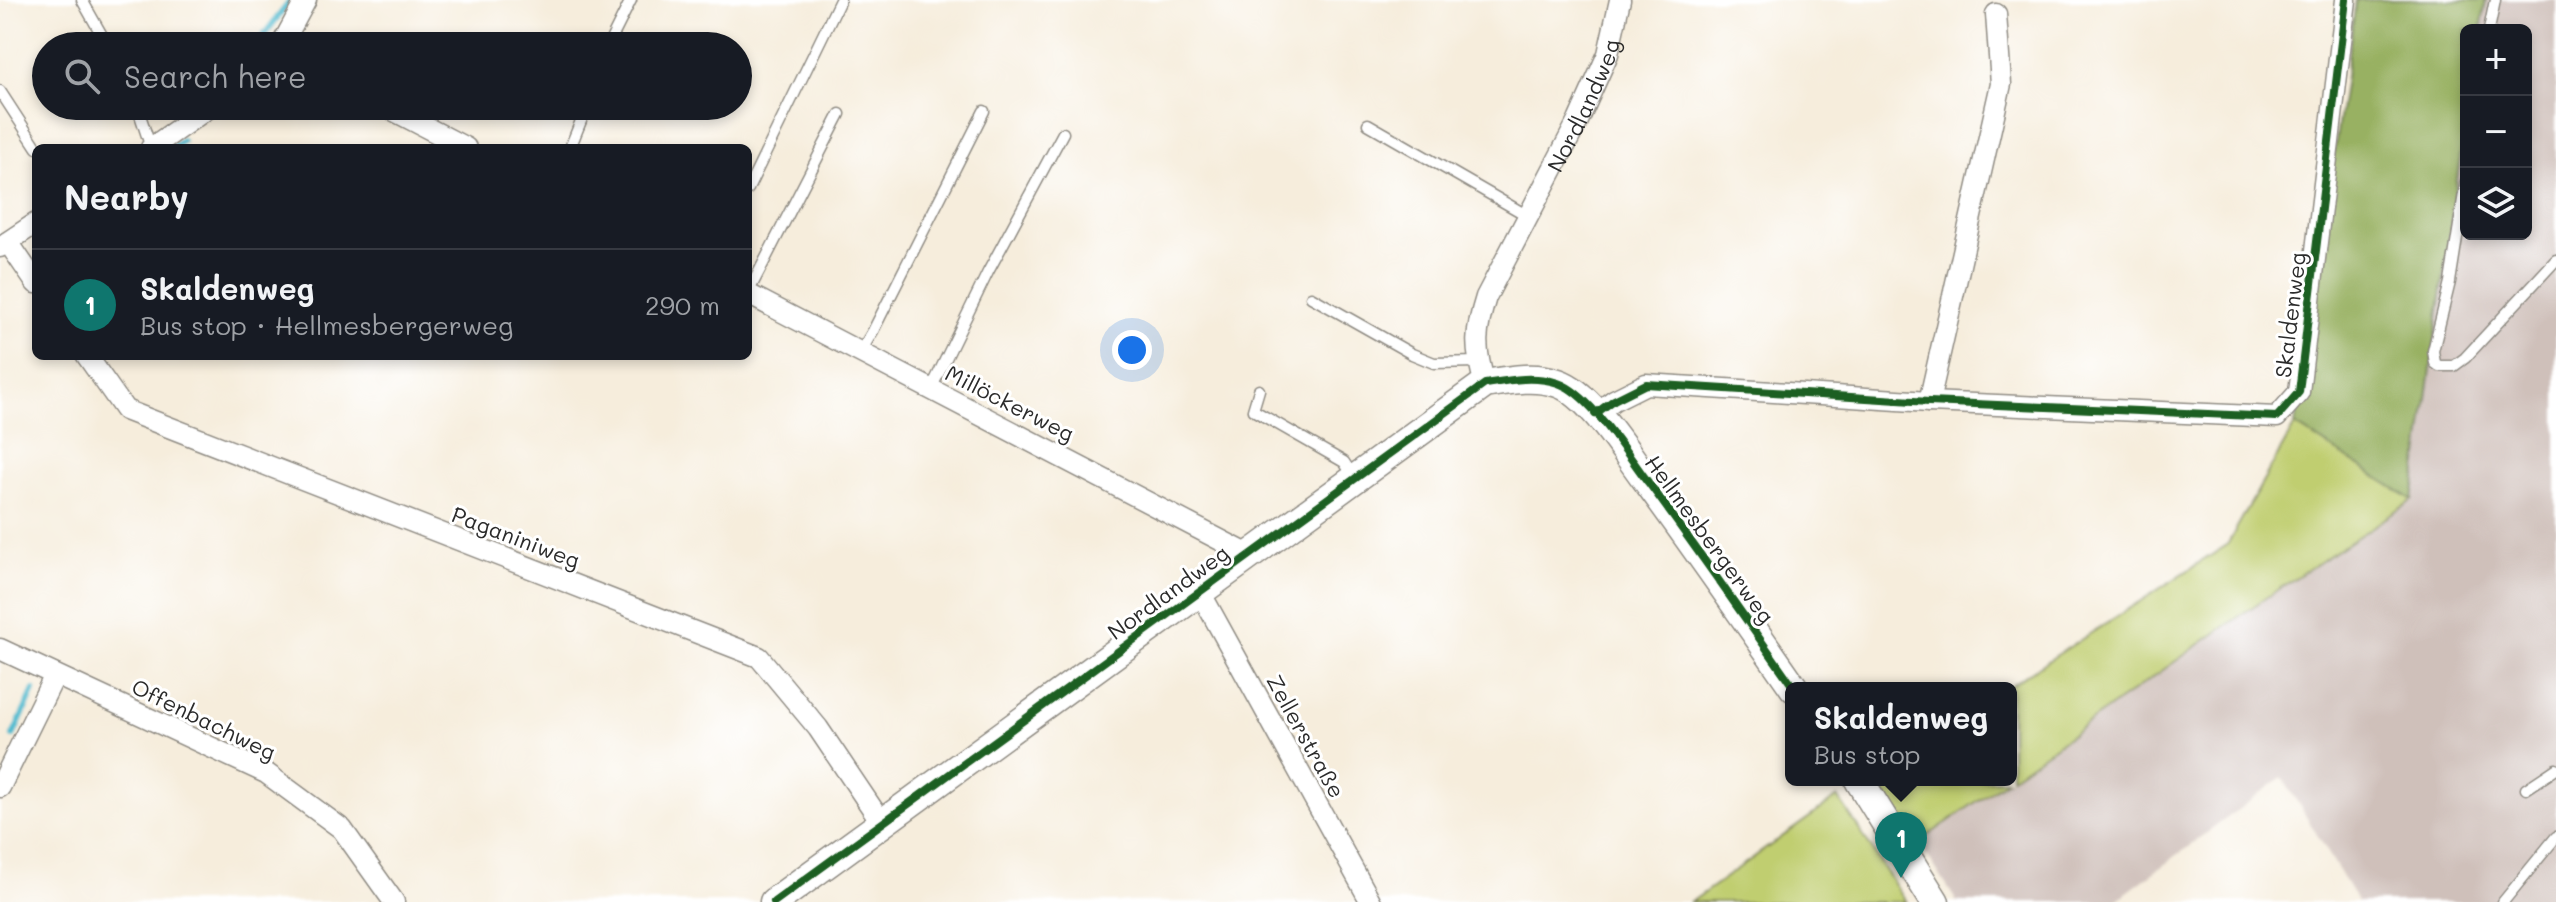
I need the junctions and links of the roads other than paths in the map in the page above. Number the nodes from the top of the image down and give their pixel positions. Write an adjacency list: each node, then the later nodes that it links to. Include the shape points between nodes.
1 (82, 0): 10 (lane)
2 (306, 0): 11 (street)
3 (631, 0): 12 (lane)
4 (840, 0): 27 (lane)
5 (1620, 0): 28 (street, Nordlandweg, via 1608,54)
6 (2346, 0): 42 (street, Skaldenweg, via 2299,392 2277,417)
7 (2495, 0): 9 (lane)
8 (1996, 14): 42 (street, via 2001,84)
9 (2490, 24)
10 (100, 32)
11 (289, 32)
12 (615, 32)
13 (0, 91): 22 (lane)
14 (984, 111): 37 (lane)
15 (840, 114): 34 (lane)
16 (142, 120): 23 (lane)
17 (191, 120): 24 (street)
18 (412, 120): 25 (street)
19 (581, 120): 26 (lane)
20 (1368, 124): 28 (lane)
21 (1063, 133): 40 (lane)
22 (34, 144)
23 (150, 144)
24 (157, 144)
25 (458, 144)
26 (572, 144)
27 (752, 181)
28 (1528, 216): 39 (street, Nordlandweg, via 1477,325)
29 (2460, 219): 32 (lane, via 2433,351 2439,366 2454,366 2465,358)
30 (32, 226): 31 (street)
31 (4, 244): 33 (street)
32 (2556, 260)
33 (32, 278)
34 (752, 286)
35 (752, 296): 37 (street, Millöckerweg)
36 (1311, 297): 39 (lane, via 1412,354)
37 (860, 353): 40 (street, Millöckerweg)
38 (90, 360): 54 (street, Paganiniweg, via 125,410 759,657 818,728)
39 (1482, 373): 43 (street, Nordlandweg, via 1559,383); 44 (street, Nordlandweg)
40 (931, 389): 45 (street, Millöckerweg)
41 (1259, 390): 44 (lane, via 1253,410 1344,462)
42 (1929, 402): 43 (street, Skaldenweg, via 1646,384)
43 (1595, 414): 49 (street, Hellmesbergerweg)
44 (1355, 478): 45 (street, Nordlandweg)
45 (1249, 555): 46 (street, Nordlandweg)
46 (1200, 592): 54 (street, Nordlandweg); 58 (street, Zellerstraße)
47 (0, 649): 48 (street, Offenbachweg)
48 (55, 675): 52 (street); 56 (street, Offenbachweg, via 266,773 342,829)
49 (1790, 682)
50 (2556, 769): 53 (lane)
51 (1863, 786): 59 (street)
52 (0, 787)
53 (2526, 789)
54 (882, 823): 57 (street, Nordlandweg)
55 (2556, 837): 60 (lane)
56 (394, 902)
57 (774, 902)
58 (1371, 902)
59 (1935, 902)
60 (2503, 902)

